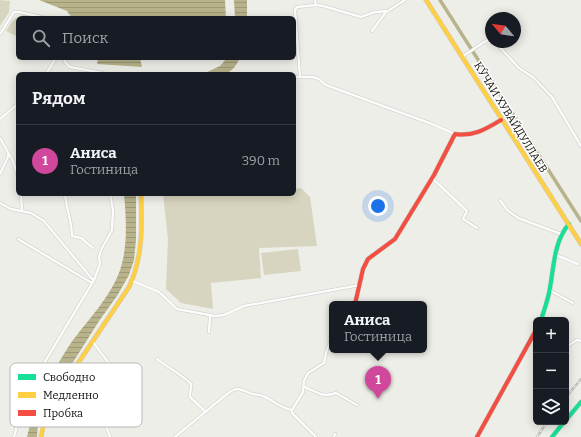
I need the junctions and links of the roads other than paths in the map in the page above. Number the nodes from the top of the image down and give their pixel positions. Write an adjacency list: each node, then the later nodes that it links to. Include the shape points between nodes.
1 (315, 0): 4 (street)
2 (405, 0): 5 (street)
3 (426, 0): 13 (street, КӮЧАИ ХУВАЙДУЛЛАЕВ)
4 (316, 6): 5 (street, via 361,17 375,12); 7 (street, via 296,7)
5 (386, 12): 9 (street)
6 (35, 16): 10 (street, via 14,12)
7 (295, 16)
8 (296, 23): 19 (street)
9 (372, 31)
10 (0, 34)
11 (485, 42): 13 (street)
12 (501, 48): 25 (street, via 552,97)
13 (462, 57): 22 (street, КӮЧАИ ХУВАЙДУЛЛАЕВ)
14 (55, 60): 16 (street)
15 (64, 60): 17 (street, via 70,67)
16 (47, 72)
17 (98, 72)
18 (296, 77): 19 (street)
19 (300, 77): 23 (street, via 317,78 326,85)
20 (16, 106): 21 (street)
21 (0, 118)
22 (501, 120): 23 (street, via 477,134); 37 (street, КӮЧАИ ХУВАЙДУЛЛАЕВ)
23 (455, 134): 29 (street)
24 (0, 138): 26 (street)
25 (581, 146)
26 (8, 151): 27 (street); 28 (street)
27 (16, 171)
28 (0, 174)
29 (433, 179): 38 (street, via 467,210 463,219); 47 (street, via 392,242 368,258)
30 (21, 196): 36 (street)
31 (65, 196): 42 (street, via 72,236 81,238)
32 (110, 196): 45 (street, via 112,230 101,250 100,264)
33 (141, 196): 46 (street, via 141,251)
34 (500, 200): 39 (street, via 507,210 518,218)
35 (0, 203): 36 (street)
36 (22, 211): 45 (street, via 44,221)
37 (569, 224): 39 (street); 41 (street, КӮЧАИ ХУВАЙДУЛЛАЕВ)
38 (477, 228)
39 (561, 234): 43 (street)
40 (18, 240): 45 (street)
41 (581, 244)
42 (93, 248)
43 (556, 255): 44 (street); 48 (street)
44 (578, 264)
45 (93, 281): 60 (street)
46 (133, 281): 51 (street, via 159,292 177,309); 56 (street)
47 (360, 285): 49 (street); 51 (street, via 244,306 224,315)
48 (549, 290): 50 (street); 52 (street)
49 (356, 301)
50 (573, 303)
51 (210, 316): 53 (street)
52 (542, 317)
53 (209, 332)
54 (533, 335): 78 (street)
55 (581, 341): 57 (street, via 577,340)
56 (93, 342): 61 (street); 62 (street)
57 (569, 344)
58 (329, 345): 63 (street, via 324,363 308,373 304,381)
59 (157, 360): 67 (street, via 190,383 190,397)
60 (44, 363)
61 (78, 363)
62 (109, 363)
63 (305, 387): 65 (street, via 328,396 336,393); 66 (street)
64 (581, 402): 68 (street)
65 (357, 405)
66 (292, 410): 67 (street, via 285,409 262,395 237,389); 77 (street)
67 (206, 412): 76 (street)
68 (569, 416)
69 (562, 425): 79 (street)
70 (17, 427): 73 (street)
71 (43, 427): 74 (street)
72 (106, 427): 75 (street)
73 (14, 437)
74 (42, 437)
75 (110, 437)
76 (175, 437)
77 (316, 437)
78 (477, 437)
79 (552, 437)

